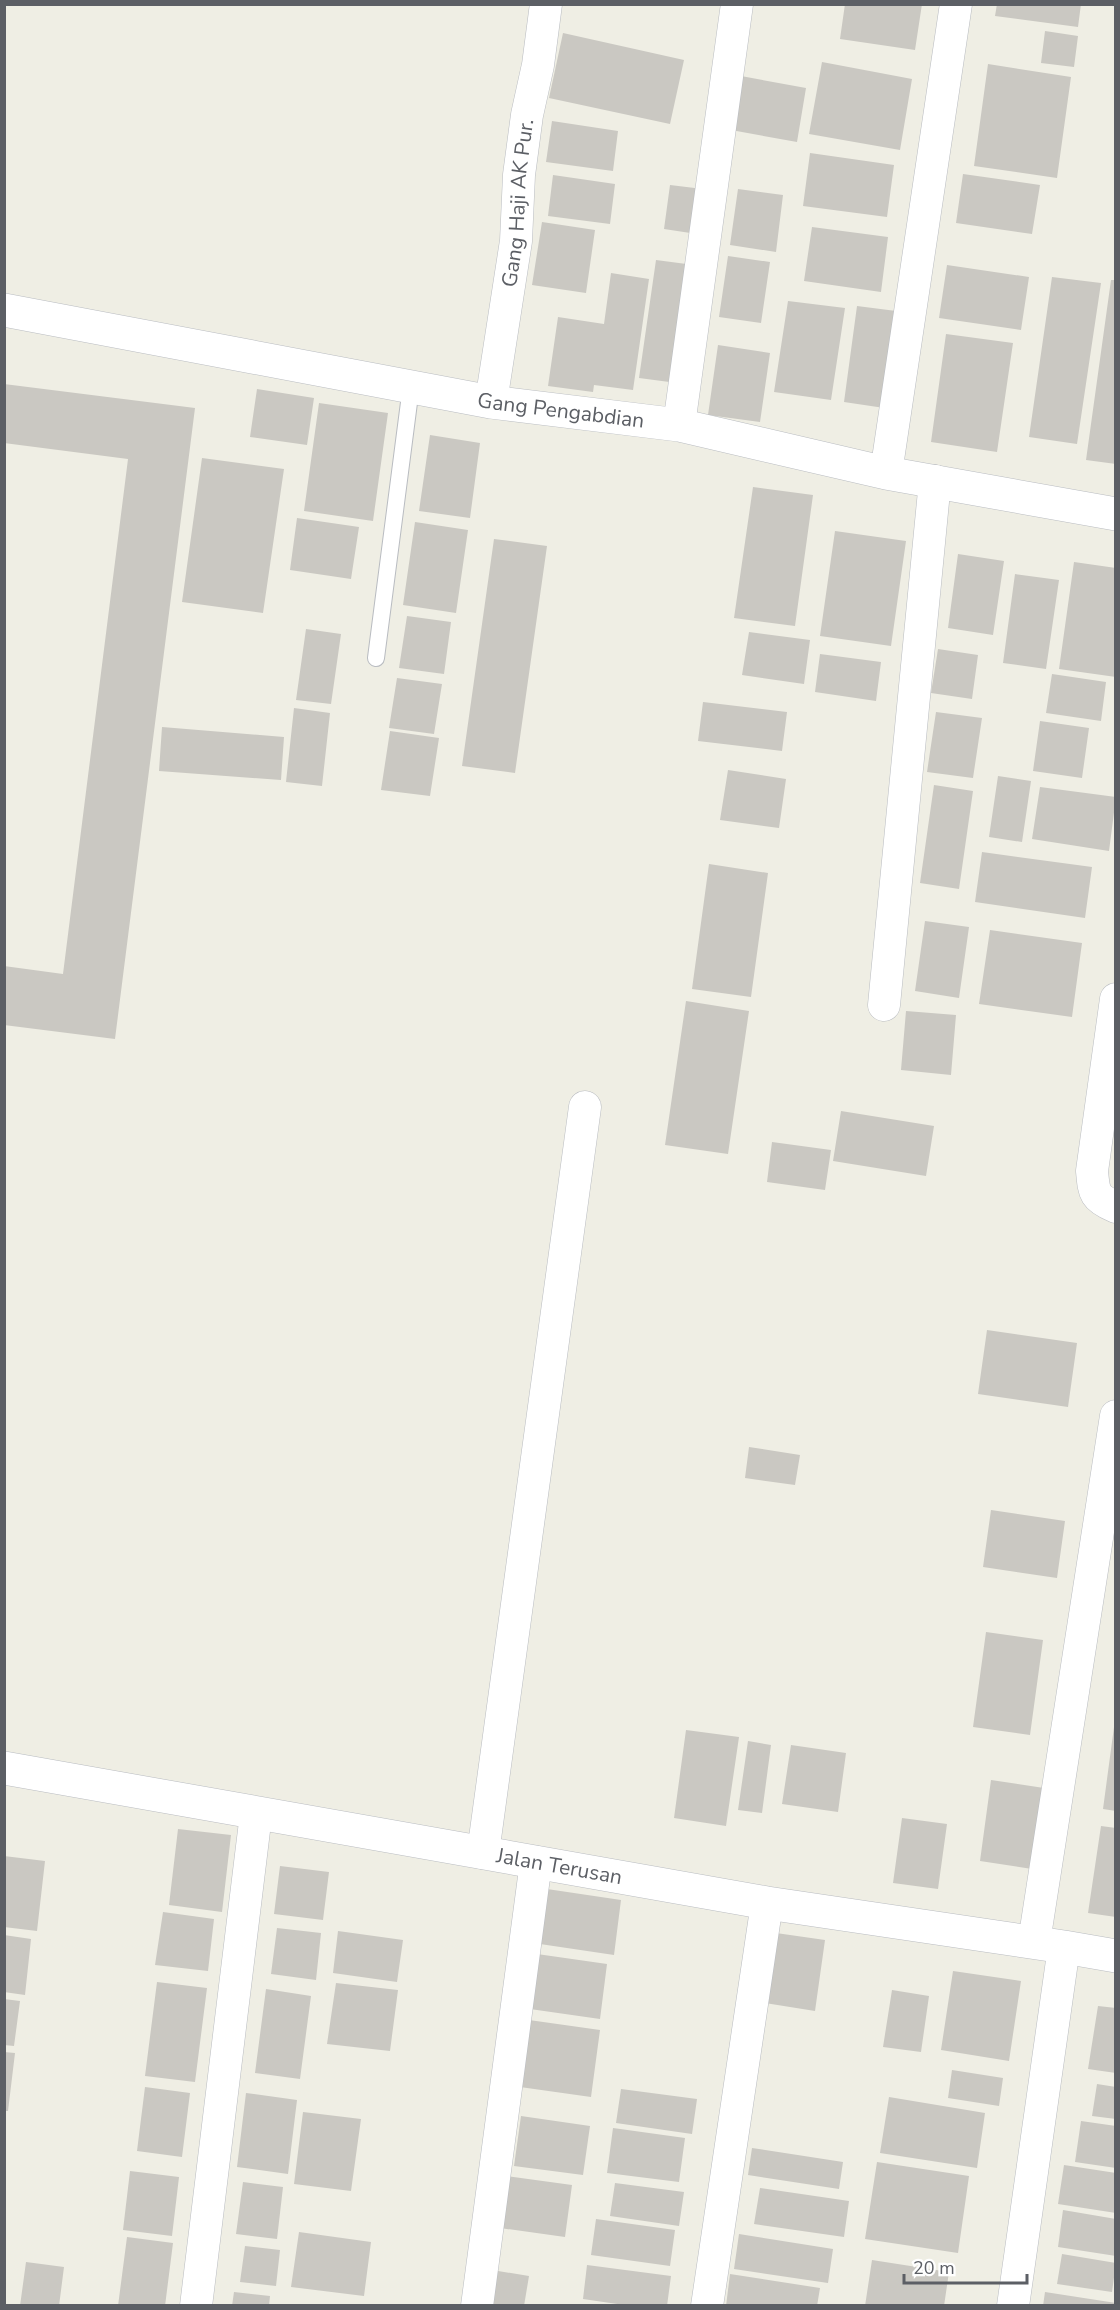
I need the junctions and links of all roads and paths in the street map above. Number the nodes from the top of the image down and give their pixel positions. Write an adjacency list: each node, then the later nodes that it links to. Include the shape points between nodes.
1 (546, 4): 6 (street, Gang Haji AK Pur., via 527,115 516,241)
2 (737, 4): 7 (street)
3 (956, 4): 8 (street)
4 (4, 310): 5 (street, Gang Pengabdian)
5 (411, 387): 6 (street, Gang Pengabdian); 11 (lane)
6 (491, 402): 7 (street, Gang Pengabdian)
7 (679, 425): 8 (street, Gang Pengabdian)
8 (886, 473): 9 (street, Gang Pengabdian)
9 (936, 482): 10 (street, Gang Pengabdian); 13 (street)
10 (1116, 514)
11 (376, 658)
12 (1116, 999): 15 (street, via 1092,1171 1100,1201)
13 (884, 1005)
14 (585, 1107): 19 (street)
15 (1116, 1208)
16 (1116, 1416): 22 (street)
17 (4, 1768): 18 (street, Jalan Terusan)
18 (256, 1814): 19 (street, Jalan Terusan); 24 (street)
19 (483, 1853): 20 (street, Jalan Terusan)
20 (536, 1862): 21 (street, Jalan Terusan); 25 (street)
21 (767, 1903): 22 (street, Jalan Terusan); 26 (street)
22 (1049, 1945): 23 (street, Jalan Terusan); 27 (street)
23 (1116, 1956)
24 (196, 2306)
25 (477, 2306)
26 (707, 2306)
27 (1013, 2306)

